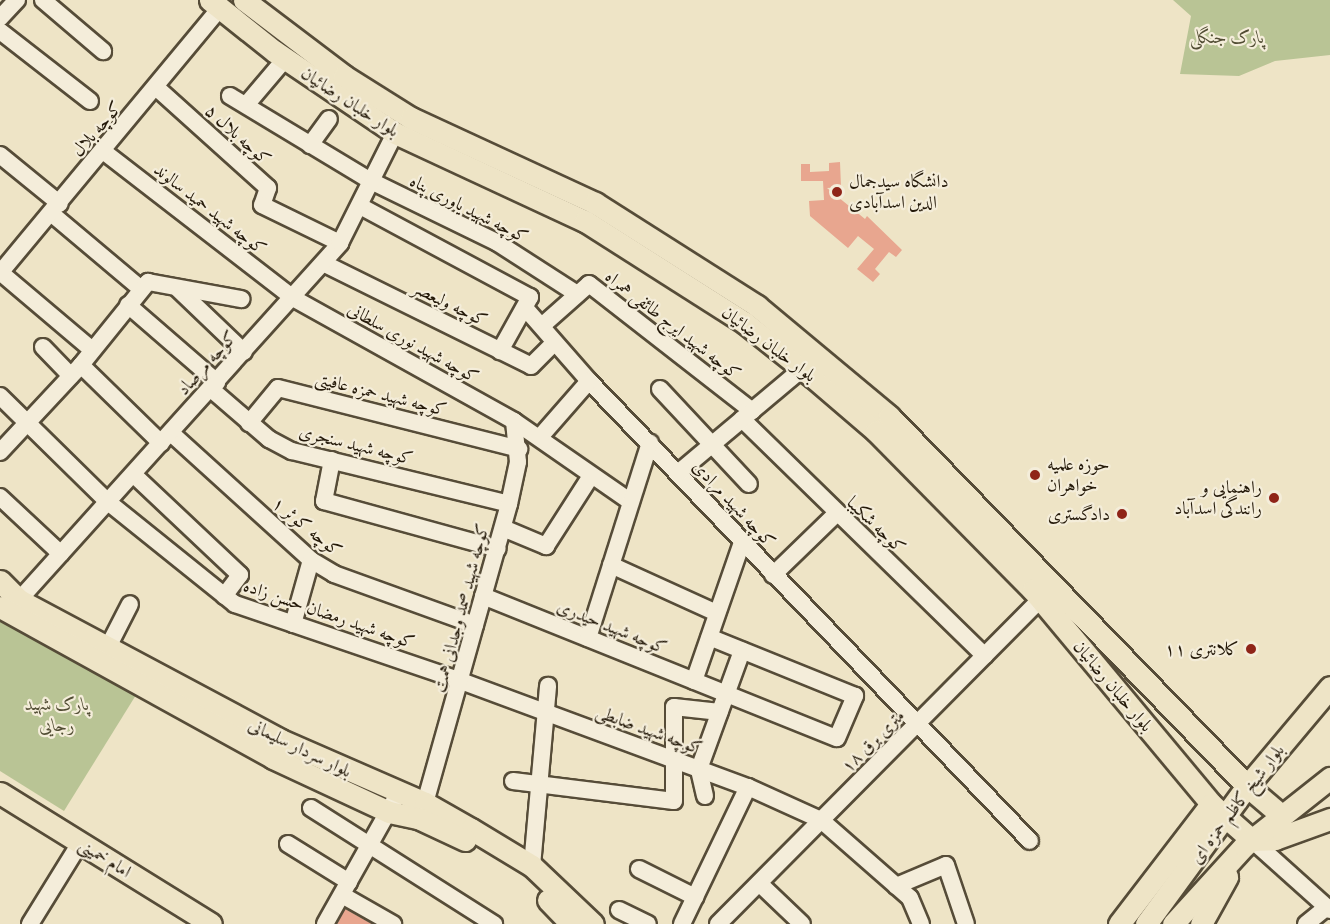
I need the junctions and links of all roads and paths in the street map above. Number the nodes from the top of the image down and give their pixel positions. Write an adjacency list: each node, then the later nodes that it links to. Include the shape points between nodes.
1 (17, 0): 5 (street)
2 (43, 0): 7 (street)
3 (244, 0): 13 (main road, بلوار خلبان رضائیان, via 344,76)
4 (215, 4): 8 (main road, بلوار خلبان رضائیان); 9 (street, کوچه بلال)
5 (0, 18)
6 (0, 31): 11 (street)
7 (103, 51)
8 (285, 58): 12 (street); 15 (main road, بلوار خلبان رضائیان)
9 (158, 89): 17 (street, کوچه بلال); 22 (street, کوچه بلال ۵, via 268,188 262,205)
10 (230, 96): 12 (street, کوچه شهید یاوری پناه)
11 (90, 101)
12 (246, 105): 16 (street, کوچه شهید یاوری پناه)
13 (405, 114): 15 (main road); 72 (main road, بلوار خلبان رضائیان, via 595,203 757,306 889,416)
14 (329, 119): 16 (street)
15 (395, 133): 19 (street, کوچه مرصاد); 38 (main road, بلوار خلبان رضائیان, via 585,221 745,323)
16 (310, 145): 19 (street, کوچه شهید یاوری پناه)
17 (103, 151): 21 (street, کوچه بلال); 28 (street, کوچه شهید حمید سالوند)
18 (0, 155): 21 (street)
19 (371, 182): 20 (street, کوچه مرصاد); 27 (street, کوچه شهید یاوری پناه, via 498,243)
20 (360, 206): 22 (street, کوچه مرصاد); 30 (street, کوچه شهید مرادی)
21 (56, 209): 24 (street, کوچه بلال); 25 (street)
22 (340, 243): 23 (street, کوچه مرصاد)
23 (323, 263): 28 (street, کوچه مرصاد); 37 (street, کوچه ولیعصر)
24 (3, 265): 35 (street)
25 (145, 285): 26 (street); 31 (street)
26 (178, 289): 29 (street); 36 (street)
27 (577, 294): 32 (street, کوچه شهید ایرج طائفی همراه); 44 (street, کوچه شهید ایرج طائفی همراه, via 589,284)
28 (293, 298): 36 (street, کوچه مرصاد); 45 (street, کوچه شهید نوری سلطانی)
29 (242, 299)
30 (528, 303): 32 (street, کوچه شهید مرادی); 37 (street)
31 (128, 305): 35 (street); 41 (street, کوچه شهید سنجری)
32 (544, 324): 33 (street, کوچه شهید مرادی)
33 (554, 343): 37 (street, کوچه ولیعصر, via 531,366); 40 (street, کوچه شهید مرادی)
34 (44, 347): 39 (street, کوچه کوثر ۱)
35 (91, 349): 39 (street)
36 (244, 351): 41 (street, کوچه مرصاد)
37 (500, 351)
38 (803, 368): 44 (street); 72 (main road, بلوار خلبان رضائیان)
39 (76, 371): 46 (street); 49 (street, کوچه کوثر ۱)
40 (589, 381): 48 (street); 50 (street, کوچه شهید مرادی)
41 (214, 385): 47 (street, کوچه شهید سنجری); 49 (street, کوچه مرصاد)
42 (660, 389): 51 (street)
43 (0, 396): 46 (street, کوچه شهید رمضان حسن زاده)
44 (747, 415): 51 (street); 63 (street, کوچه شکیبا)
45 (514, 421): 48 (street, کوچه شهید نوری سلطانی); 52 (street, کوچه شهید صمد وجدانی همت)
46 (27, 423): 53 (street); 61 (street, کوچه شهید رمضان حسن زاده)
47 (249, 423): 52 (street, کوچه شهید حمزه عافیتی, via 278,388); 54 (street, کوچه شهید سنجری, via 292,451)
48 (540, 437): 57 (street, کوچه شهید نوری سلطانی)
49 (166, 438): 56 (street, کوچه مرصاد); 68 (street, کوچه کوثر ۱)
50 (650, 443): 55 (street, کوچه شهید مرادی); 60 (street)
51 (712, 444): 55 (street); 58 (street)
52 (519, 449): 62 (street, کوچه شهید صمد وجدانی همت)
53 (0, 452)
54 (332, 460): 62 (street, کوچه شهید سنجری); 66 (street, via 324,501)
55 (678, 473): 65 (street, کوچه شهید مرادی)
56 (133, 474): 61 (street, کوچه مرصاد); 73 (street, via 240,575)
57 (591, 476): 60 (street, کوچه شهید نوری سلطانی); 64 (street, via 546,546)
58 (749, 484)
59 (0, 497): 67 (street)
60 (628, 500): 69 (street)
61 (108, 502): 67 (street, کوچه مرصاد); 73 (street, کوچه شهید رمضان حسن زاده)
62 (509, 504): 64 (street, کوچه شهید صمد وجدانی همت)
63 (836, 514): 70 (street); 84 (street, کوچه شکیبا)
64 (503, 528): 66 (street, کوچه شهید صمد وجدانی همت)
65 (742, 542): 70 (street, کوچه شهید مرادی); 77 (street)
66 (498, 549): 74 (street, کوچه شهید صمد وجدانی همت)
67 (61, 554): 76 (street, کوچه مرصاد)
68 (311, 560): 78 (street); 79 (street, کوچه کوثر ۱, via 334,574)
69 (611, 565): 77 (street); 81 (street)
70 (773, 575): 92 (street, کوچه شهید مرادی)
71 (0, 581): 76 (main road, بلوار سردار سلیمانی)
72 (1048, 592): 84 (street, ۱۸ متری برق); 98 (main road, بلوار خلبان رضائیان); 104 (main road, بلوار خلبان رضائیان)
73 (224, 596): 78 (street, کوچه شهید رمضان حسن زاده, via 235,604)
74 (483, 596): 79 (street, کوچه شهید صمد وجدانی همت); 81 (street, کوچه شهید حیدری)
75 (130, 604): 82 (street)
76 (9, 607): 82 (main road, بلوار سردار سلیمانی); 102 (main road, بلوار سردار سلیمانی, via 273,758)
77 (717, 613): 80 (street)
78 (293, 624): 85 (street, کوچه شهید رمضان حسن زاده)
79 (475, 624): 85 (street, کوچه شهید صمد وجدانی همت)
80 (709, 637): 83 (street); 86 (street)
81 (588, 638): 86 (street, کوچه شهید حیدری)
82 (108, 647): 102 (main road, بلوار سردار سلیمانی)
83 (742, 651): 89 (street); 89 (street, کوچه شهید حیدری, via 855,696 837,738)
84 (985, 656): 92 (street, ۱۸ متری برق)
85 (461, 681): 90 (street, کوچه شهید ضابطی); 105 (street, کوچه شهید صمد وجدانی همت)
86 (694, 681): 89 (street, کوچه شهید حیدری)
87 (548, 686): 90 (street)
88 (1330, 687): 98 (main road, بلوار شیخ کاظم حمزه ای)
89 (726, 694): 91 (street)
90 (544, 712): 93 (street, کوچه شهید ضابطی); 97 (street)
91 (720, 712): 93 (street, via 674,707); 94 (street)
92 (916, 725): 108 (street, ۱۸ متری برق); 109 (street, کوچه شهید مرادی)
93 (672, 759): 94 (street, کوچه شهید ضابطی); 97 (street, via 674,801)
94 (699, 769): 99 (street, کوچه شهید ضابطی); 101 (street)
95 (1330, 777): 106 (main road)
96 (513, 781): 97 (street)
97 (539, 783): 114 (street)
98 (1247, 786): 104 (main road, بلوار شیخ کاظم حمزه ای); 106 (main road, بلوار خلبان رضائیان)
99 (748, 787): 108 (street, کوچه شهید ضابطی); 119 (street)
100 (0, 793): 110 (main road, امام خمینی)
101 (705, 796)
102 (394, 803): 105 (main road, بلوار سردار سلیمانی); 113 (street)
103 (311, 808): 113 (street)
104 (1218, 810): 111 (main road, بلوار خلبان رضائیان); 135 (main road); 136 (main road, بلوار شیخ کاظم حمزه ای)
105 (422, 811): 114 (main road, بلوار سردار سلیمانی); 127 (main road, بلوار سردار سلیمانی, via 533,884)
106 (1281, 815): 111 (main road)
107 (1330, 819): 111 (main road, via 1275,839)
108 (821, 820): 116 (street, ۱۸ متری برق); 117 (street, کوچه شهید ضابطی)
109 (1030, 842)
110 (80, 843): 122 (main road, امام خمینی); 123 (street)
111 (1248, 843): 120 (street); 137 (main road, بلوار شیخ کاظم حمزه ای); 138 (main road)
112 (288, 844): 118 (street)
113 (368, 846): 118 (street); 126 (street)
114 (532, 866): 128 (main road, بلوار سردار سلیمانی)
115 (639, 869): 119 (street)
116 (759, 883): 131 (street, ۱۸ متری برق); 132 (street)
117 (896, 886): 133 (street, کوچه شهید ضابطی, via 910,898); 134 (street, via 946,865)
118 (346, 888): 124 (street); 125 (street)
119 (695, 897): 130 (street)
120 (1329, 908): 139 (street)
121 (619, 910): 129 (street)
122 (206, 923)
123 (30, 924)
124 (325, 924)
125 (393, 924)
126 (494, 924)
127 (571, 924)
128 (593, 924)
129 (648, 924)
130 (682, 924)
131 (718, 924)
132 (802, 924)
133 (921, 924)
134 (966, 924)
135 (1119, 924)
136 (1146, 924)
137 (1173, 924)
138 (1202, 924)
139 (1306, 924)

